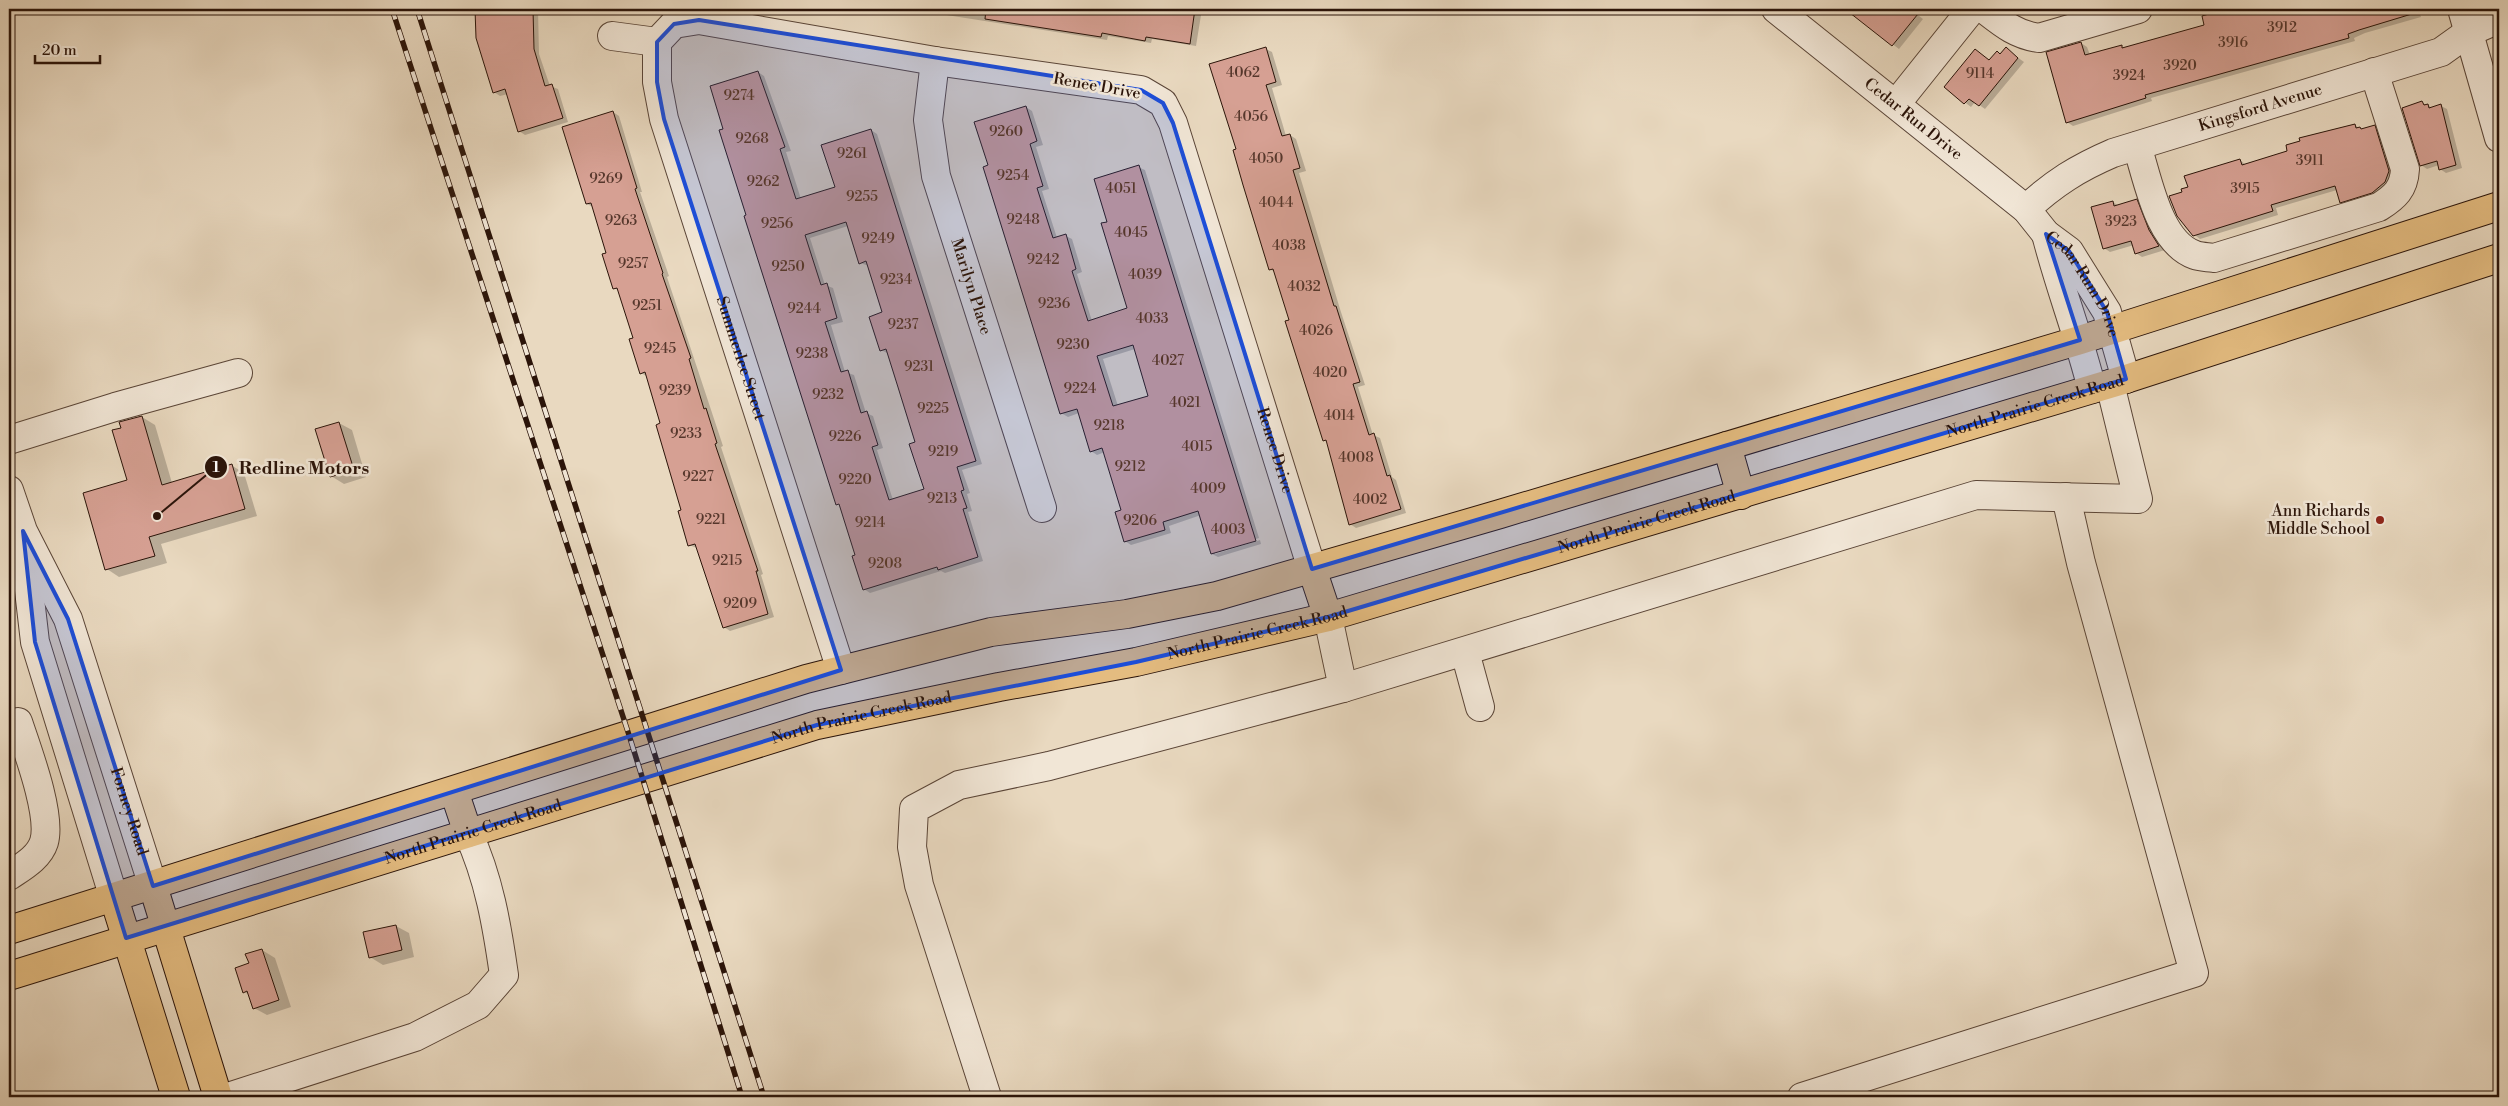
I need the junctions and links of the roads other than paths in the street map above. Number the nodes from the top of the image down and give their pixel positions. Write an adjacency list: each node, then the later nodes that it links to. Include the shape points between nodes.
1 (1776, 9): 11 (street, Cedar Run Drive)
2 (1972, 9): 11 (street)
3 (1984, 9): 4 (street, via 2023,36 2039,38)
4 (2138, 9)
5 (2499, 19): 6 (street, Kingsford Avenue)
6 (2465, 21): 10 (street, Kingsford Avenue, via 2441,52); 12 (street)
7 (612, 36): 8 (street)
8 (656, 42): 9 (street, Renee Drive, via 674,24 700,20); 32 (street, Summerlee Street, via 657,82 664,118)
9 (935, 60): 27 (street, Marilyn Place, via 928,120 936,176); 29 (street, Renee Drive, via 1141,90 1163,103 1173,123)
10 (2374, 72): 13 (street, Kingsford Avenue); 13 (street, via 2405,169 2404,184 2394,198 2379,207 2214,258 2195,255 2176,244 2163,226)
11 (1896, 104): 15 (street, Cedar Run Drive)
12 (2499, 138)
13 (2137, 146): 15 (street, Kingsford Avenue, via 2079,167)
14 (2499, 206): 18 (main road)
15 (2026, 209): 16 (street, Cedar Run Drive)
16 (2046, 234): 18 (street, Cedar Rum Drive, via 2069,251 2106,312); 19 (street, Cedar Rum Drive)
17 (2499, 258): 21 (main road, North Prairie Creek Road)
18 (2112, 328): 19 (main road); 21 (street, Cedar Rum Drive)
19 (2080, 340): 21 (street, Cedar Rum Drive); 23 (main road)
20 (238, 373): 22 (street)
21 (2109, 384): 25 (main road, North Prairie Creek Road); 26 (street, via 2138,499)
22 (9, 440)
23 (1727, 446): 25 (main road); 29 (main road)
24 (9, 490): 28 (street, Forney Road)
25 (1742, 495): 30 (main road, North Prairie Creek Road)
26 (2066, 497): 31 (street, via 1976,495); 48 (street, via 2081,563 2194,973)
27 (1042, 508)
28 (22, 531): 39 (street, Forney Road, via 68,619); 39 (street, Forney Road, via 35,642)
29 (1312, 569): 30 (main road); 32 (main road, via 1217,596 1127,614 991,632)
30 (1328, 618): 33 (street); 37 (main road, North Prairie Creek Road, via 1136,662 817,725)
31 (1465, 652): 33 (street); 34 (street)
32 (841, 670): 36 (main road)
33 (1343, 688): 47 (street, via 1049,766 959,785 914,809 912,847 919,886)
34 (1480, 707)
35 (18, 722): 38 (street, via 44,813 44,842 32,861)
36 (454, 790): 37 (main road); 39 (main road)
37 (468, 833): 40 (main road, North Prairie Creek Road); 46 (street, via 482,862 499,935 504,975 478,1005 415,1037)
38 (9, 876)
39 (134, 892): 40 (main road, Forney Road); 41 (main road); 42 (main road, Forney Road)
40 (165, 927): 42 (main road, North Prairie Creek Road); 45 (main road, Forney Road)
41 (9, 930)
42 (126, 938): 43 (main road, North Prairie Creek Road); 44 (main road, Forney Road)
43 (9, 976)
44 (176, 1097)
45 (218, 1097)
46 (228, 1097)
47 (987, 1097)
48 (1802, 1097)

